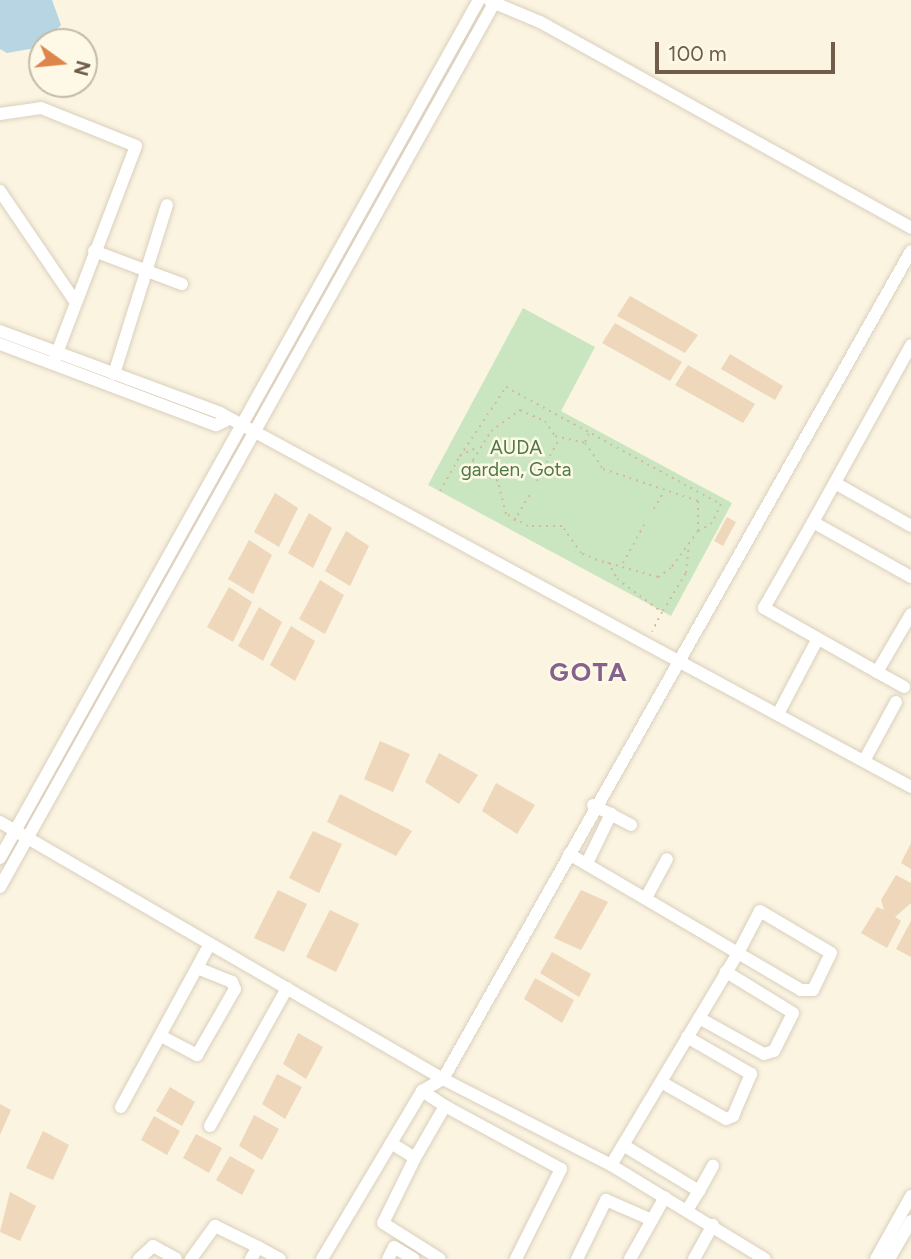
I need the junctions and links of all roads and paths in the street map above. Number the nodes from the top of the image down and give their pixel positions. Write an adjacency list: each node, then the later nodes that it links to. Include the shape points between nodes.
1 (479, 0): 18 (street)
2 (492, 1): 6 (street); 20 (street)
3 (0, 114): 7 (street, via 41,108 136,146)
4 (0, 191): 11 (street)
5 (167, 205): 9 (street)
6 (911, 228)
7 (94, 251): 9 (street); 11 (street)
8 (910, 255): 44 (street)
9 (145, 271): 10 (street); 16 (street)
10 (182, 284)
11 (74, 300): 15 (street)
12 (0, 331): 15 (street)
13 (0, 344): 15 (street)
14 (911, 345): 26 (street)
15 (55, 358): 16 (street); 17 (street, via 216,425)
16 (114, 374): 17 (street, via 220,413)
17 (225, 421): 18 (street)
18 (242, 428): 20 (street); 55 (street)
19 (591, 430): 22 (path); 24 (path, via 506,387); 35 (path, via 721,504 712,523)
20 (258, 434): 43 (street); 56 (street)
21 (559, 438): 22 (path); 23 (path, via 538,416 520,410); 25 (path, via 556,454)
22 (585, 443): 28 (path, via 597,465 651,480)
23 (479, 446): 24 (path); 31 (path, via 472,468 498,481 502,505)
24 (460, 456): 27 (path)
25 (537, 481)
26 (835, 483): 33 (street); 34 (street)
27 (440, 492)
28 (664, 492): 30 (path); 35 (path, via 698,501)
29 (530, 495): 31 (path)
30 (653, 509)
31 (514, 522): 37 (path, via 562,526 581,553)
32 (645, 523): 38 (path)
33 (813, 523): 39 (street); 42 (street, via 764,608)
34 (911, 526)
35 (698, 531): 36 (path)
36 (689, 545): 38 (path, via 658,577); 40 (path, via 686,573)
37 (608, 561): 38 (path); 40 (path, via 617,579)
38 (624, 564)
39 (911, 577)
40 (662, 612): 43 (path)
41 (911, 614): 45 (street)
42 (817, 640): 45 (street); 48 (street)
43 (647, 642): 44 (street)
44 (681, 660): 48 (street); 51 (street)
45 (877, 672): 47 (street)
46 (911, 676): 47 (street)
47 (900, 695): 49 (street)
48 (778, 714): 49 (street)
49 (864, 761): 50 (street)
50 (911, 787)
51 (593, 805): 52 (street); 57 (street)
52 (611, 814): 54 (street); 60 (street)
53 (0, 822): 55 (street)
54 (631, 825)
55 (16, 830): 56 (street); 58 (street)
56 (27, 842): 61 (street); 63 (street)
57 (569, 854): 60 (street); 71 (street)
58 (0, 858)
59 (667, 859): 62 (street)
60 (587, 863): 62 (street)
61 (0, 887)
62 (646, 898): 64 (street)
63 (210, 944): 65 (street); 67 (street)
64 (738, 953): 64 (street, via 809,992 831,953 765,911); 66 (street)
65 (198, 968): 69 (street); 69 (street, via 232,982 229,999 197,1055)
66 (726, 972): 68 (street); 68 (street, via 793,1013 774,1051 764,1054)
67 (287, 988): 71 (street); 76 (street)
68 (699, 1018): 70 (street)
69 (161, 1036): 75 (street)
70 (687, 1037): 72 (street); 72 (street, via 751,1074 733,1116 726,1119)
71 (443, 1079): 73 (street); 80 (street)
72 (661, 1082): 78 (street)
73 (422, 1091): 74 (street); 77 (street)
74 (445, 1106): 79 (street); 98 (street, via 561,1169)
75 (121, 1107)
76 (210, 1126)
77 (391, 1143): 79 (street); 94 (street)
78 (623, 1145): 80 (street); 82 (street)
79 (415, 1158): 97 (street, via 383,1223)
80 (611, 1165): 84 (street)
81 (713, 1166): 82 (street)
82 (699, 1191): 85 (street)
83 (911, 1196): 103 (street)
84 (666, 1197): 85 (street); 86 (street)
85 (687, 1210): 88 (street)
86 (652, 1220): 99 (street, via 606,1200); 100 (street)
87 (911, 1221): 104 (street)
88 (713, 1225): 101 (street); 102 (street)
89 (255, 1253): 92 (street, via 215,1226); 93 (street)
90 (139, 1259): 91 (street, via 153,1246)
91 (176, 1259)
92 (191, 1259)
93 (280, 1259)
94 (322, 1259)
95 (388, 1259): 96 (street, via 394,1247)
96 (414, 1259)
97 (440, 1259)
98 (516, 1259)
99 (577, 1259)
100 (630, 1259)
101 (694, 1259)
102 (765, 1259)
103 (876, 1259)
104 (889, 1259)

